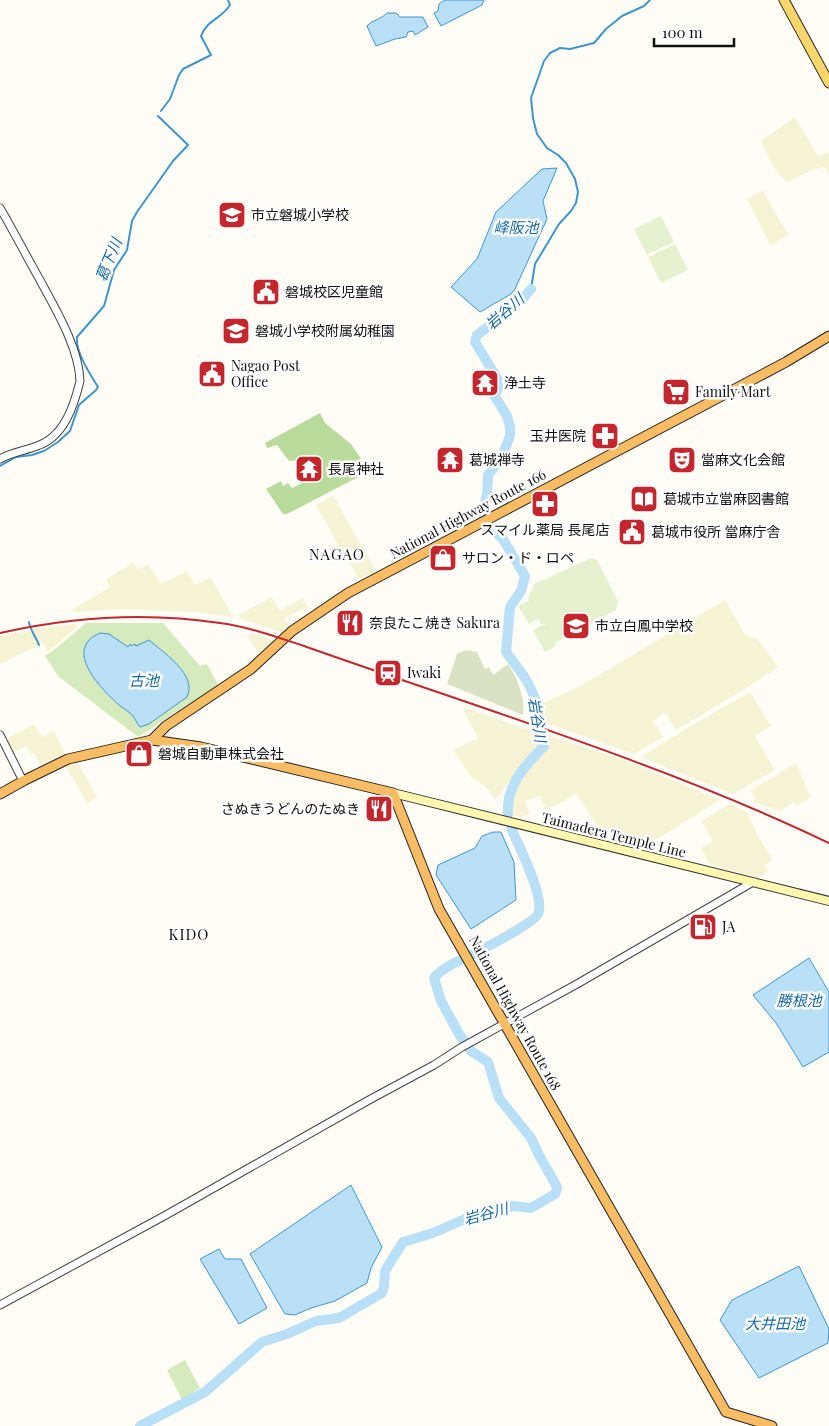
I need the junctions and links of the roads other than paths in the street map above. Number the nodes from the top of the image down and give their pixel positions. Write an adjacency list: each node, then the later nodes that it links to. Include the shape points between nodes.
1 (784, 0): 2 (main road)
2 (829, 83)
3 (0, 208): 5 (street, via 60,318 80,374 66,420 56,434 45,443)
4 (829, 336): 7 (highway, National Highway Route 166, via 774,369 348,593 292,631 252,669 166,726)
5 (0, 459)
6 (0, 735): 8 (street)
7 (152, 740): 8 (highway, via 68,760); 9 (highway, via 201,746)
8 (23, 781): 10 (highway)
9 (393, 793): 11 (main road, Taimadera Temple Line); 13 (highway, National Highway Route 168, via 439,909)
10 (0, 794)
11 (753, 882): 12 (main road, Taimadera Temple Line); 13 (street)
12 (829, 901)
13 (504, 1023): 14 (street, via 166,1215); 15 (highway, National Highway Route 168, via 726,1412)
14 (0, 1305)
15 (772, 1426)

